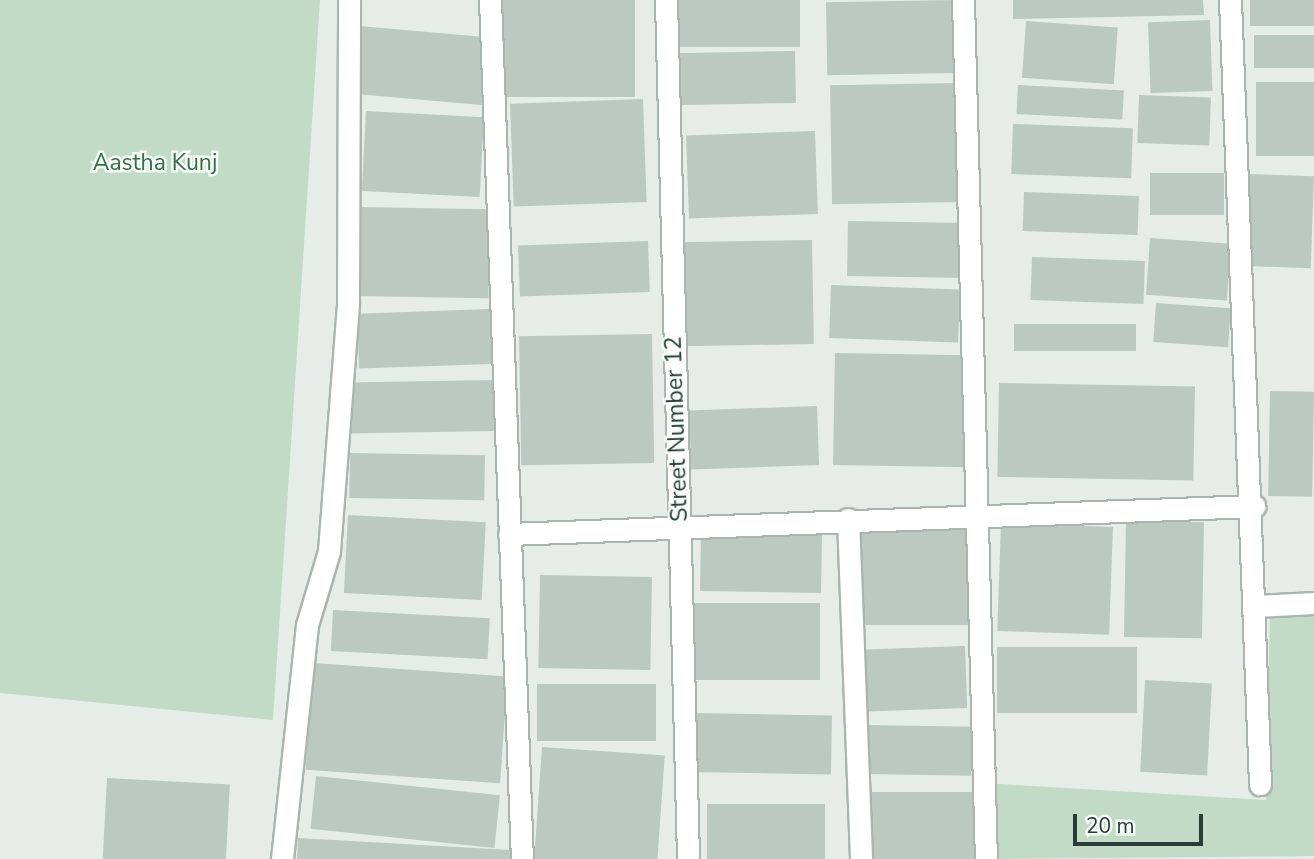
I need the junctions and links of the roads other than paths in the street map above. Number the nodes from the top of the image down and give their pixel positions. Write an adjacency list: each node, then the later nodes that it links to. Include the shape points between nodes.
1 (349, 0): 14 (street, via 348,302 329,551 307,625)
2 (490, 0): 10 (street)
3 (666, 0): 9 (street, Street Number 12)
4 (963, 0): 7 (street)
5 (1230, 0): 6 (street)
6 (1254, 506): 7 (street); 12 (street)
7 (977, 515): 8 (street); 18 (street)
8 (848, 519): 9 (street); 17 (street)
9 (680, 526): 10 (street); 16 (street, Street Number 12)
10 (509, 534): 15 (street)
11 (1314, 603): 12 (street)
12 (1256, 606): 13 (street)
13 (1260, 784)
14 (282, 859)
15 (522, 859)
16 (688, 859)
17 (860, 859)
18 (986, 859)

